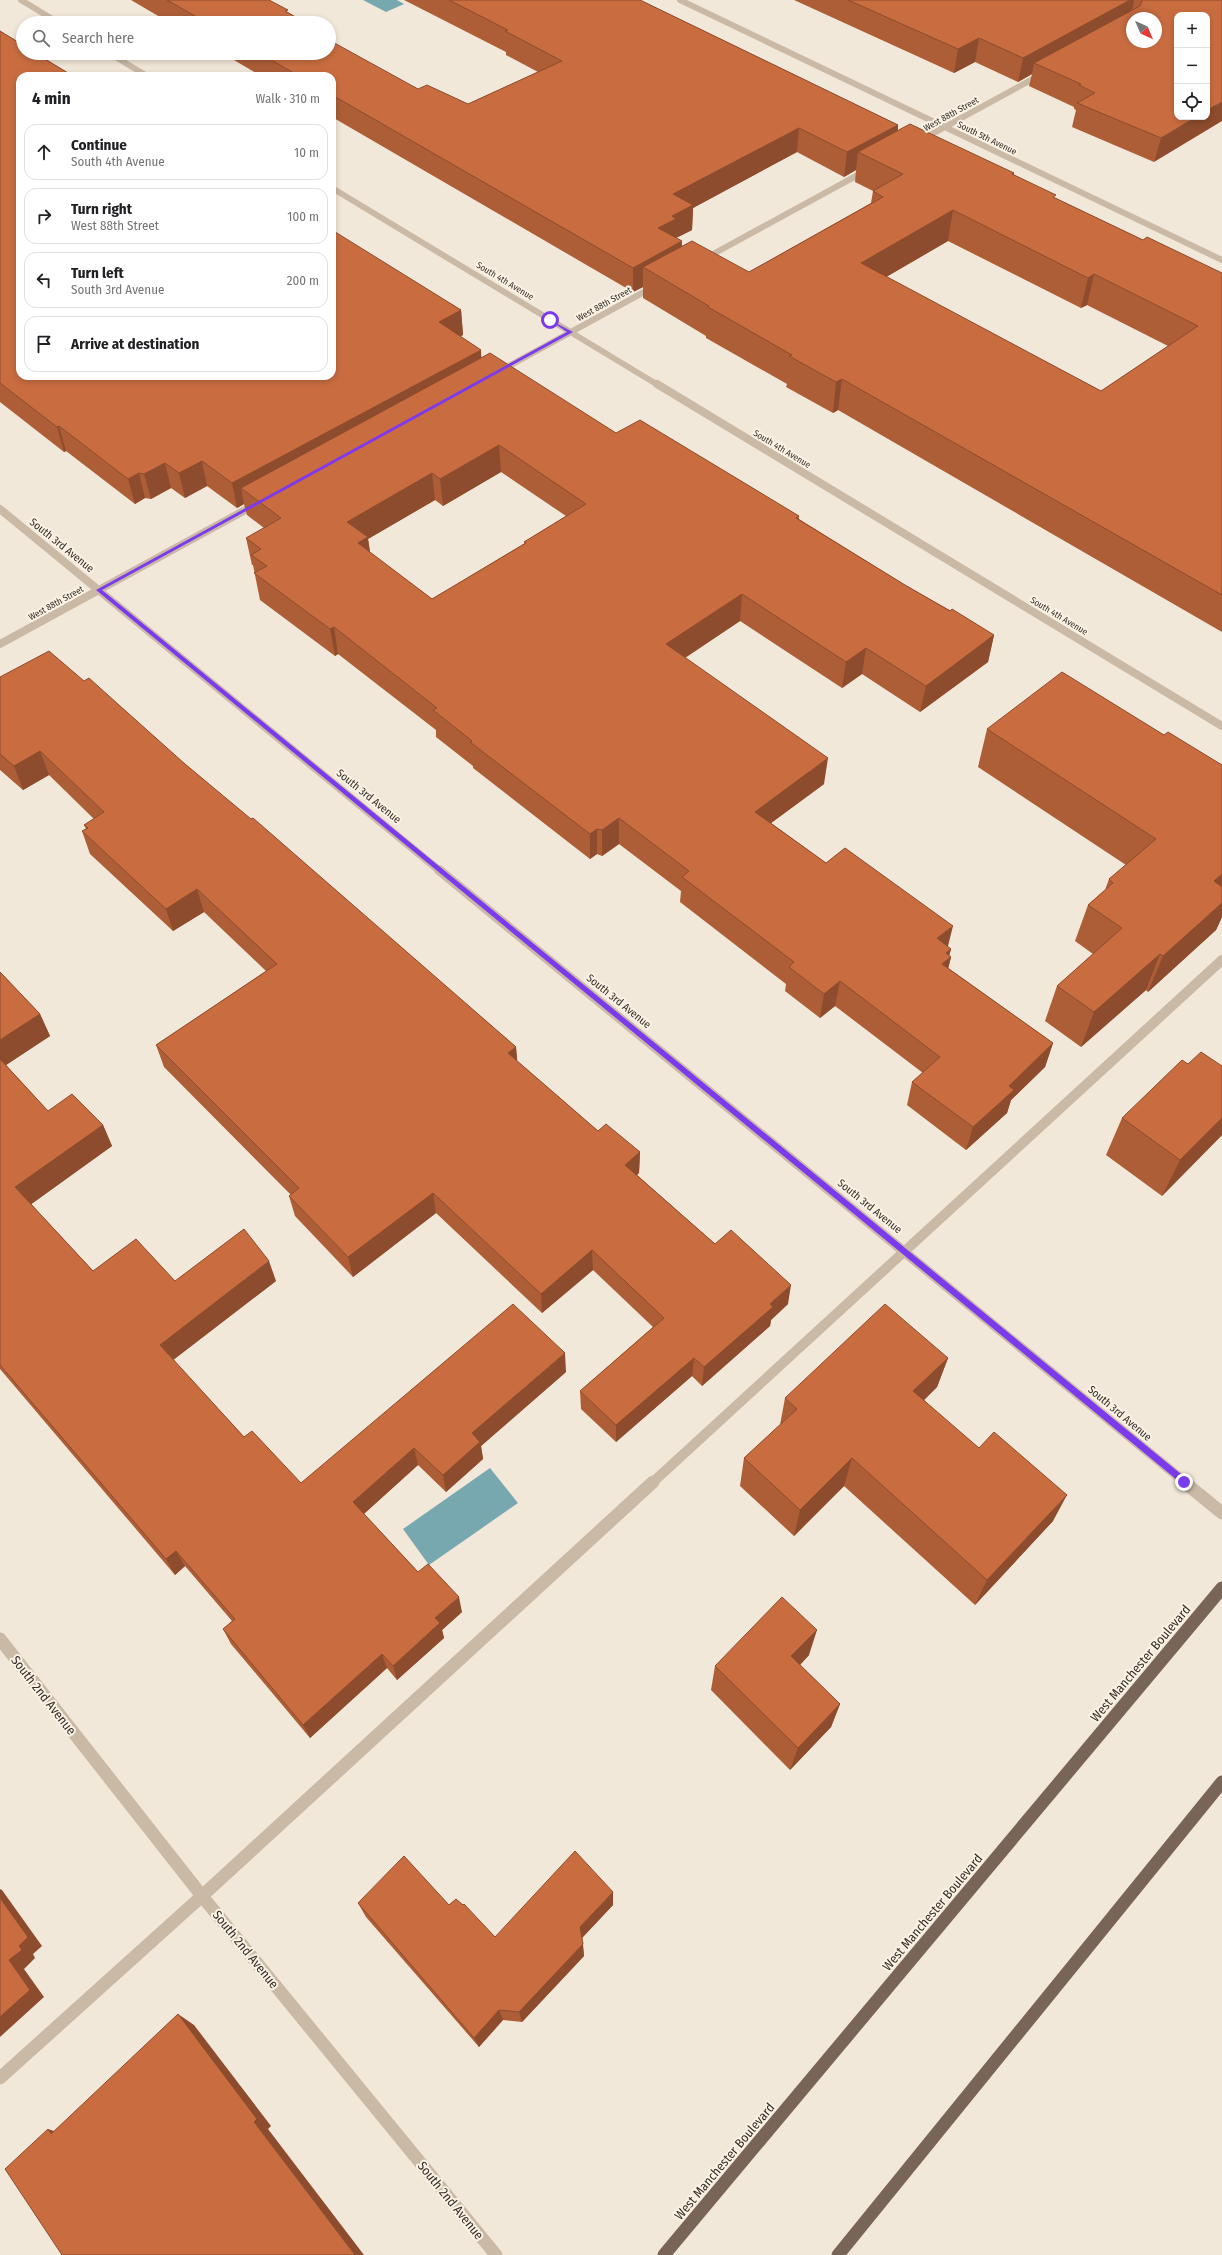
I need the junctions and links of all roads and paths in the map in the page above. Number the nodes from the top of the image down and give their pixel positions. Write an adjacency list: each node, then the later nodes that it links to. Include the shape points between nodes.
1 (21, 0): 3 (street)
2 (680, 0): 7 (street, South 5th Avenue)
3 (47, 16)
4 (121, 60): 6 (street)
5 (1048, 71): 7 (street, West 88th Street)
6 (140, 72)
7 (944, 128): 8 (street, West 88th Street); 11 (street, South 5th Avenue)
8 (916, 143)
9 (875, 166): 12 (street)
10 (336, 190): 14 (street, South 4th Avenue)
11 (1222, 260)
12 (695, 264)
13 (660, 283): 14 (street, West 88th Street)
14 (570, 332): 15 (street, West 88th Street); 20 (street, South 4th Avenue)
15 (494, 374)
16 (265, 499): 18 (street, West 88th Street)
17 (0, 509): 18 (street, South 3rd Avenue)
18 (99, 590): 19 (street, West 88th Street); 22 (street, South 3rd Avenue)
19 (0, 644)
20 (1222, 726)
21 (1222, 960): 22 (street)
22 (905, 1251): 23 (street, South 3rd Avenue); 27 (street)
23 (1222, 1513)
24 (1222, 1588): 30 (main road, West Manchester Boulevard)
25 (0, 1639): 27 (street, South 2nd Avenue)
26 (1222, 1782): 31 (main road)
27 (202, 1896): 28 (street); 29 (street, South 2nd Avenue)
28 (0, 2078)
29 (496, 2255)
30 (664, 2255)
31 (838, 2255)

